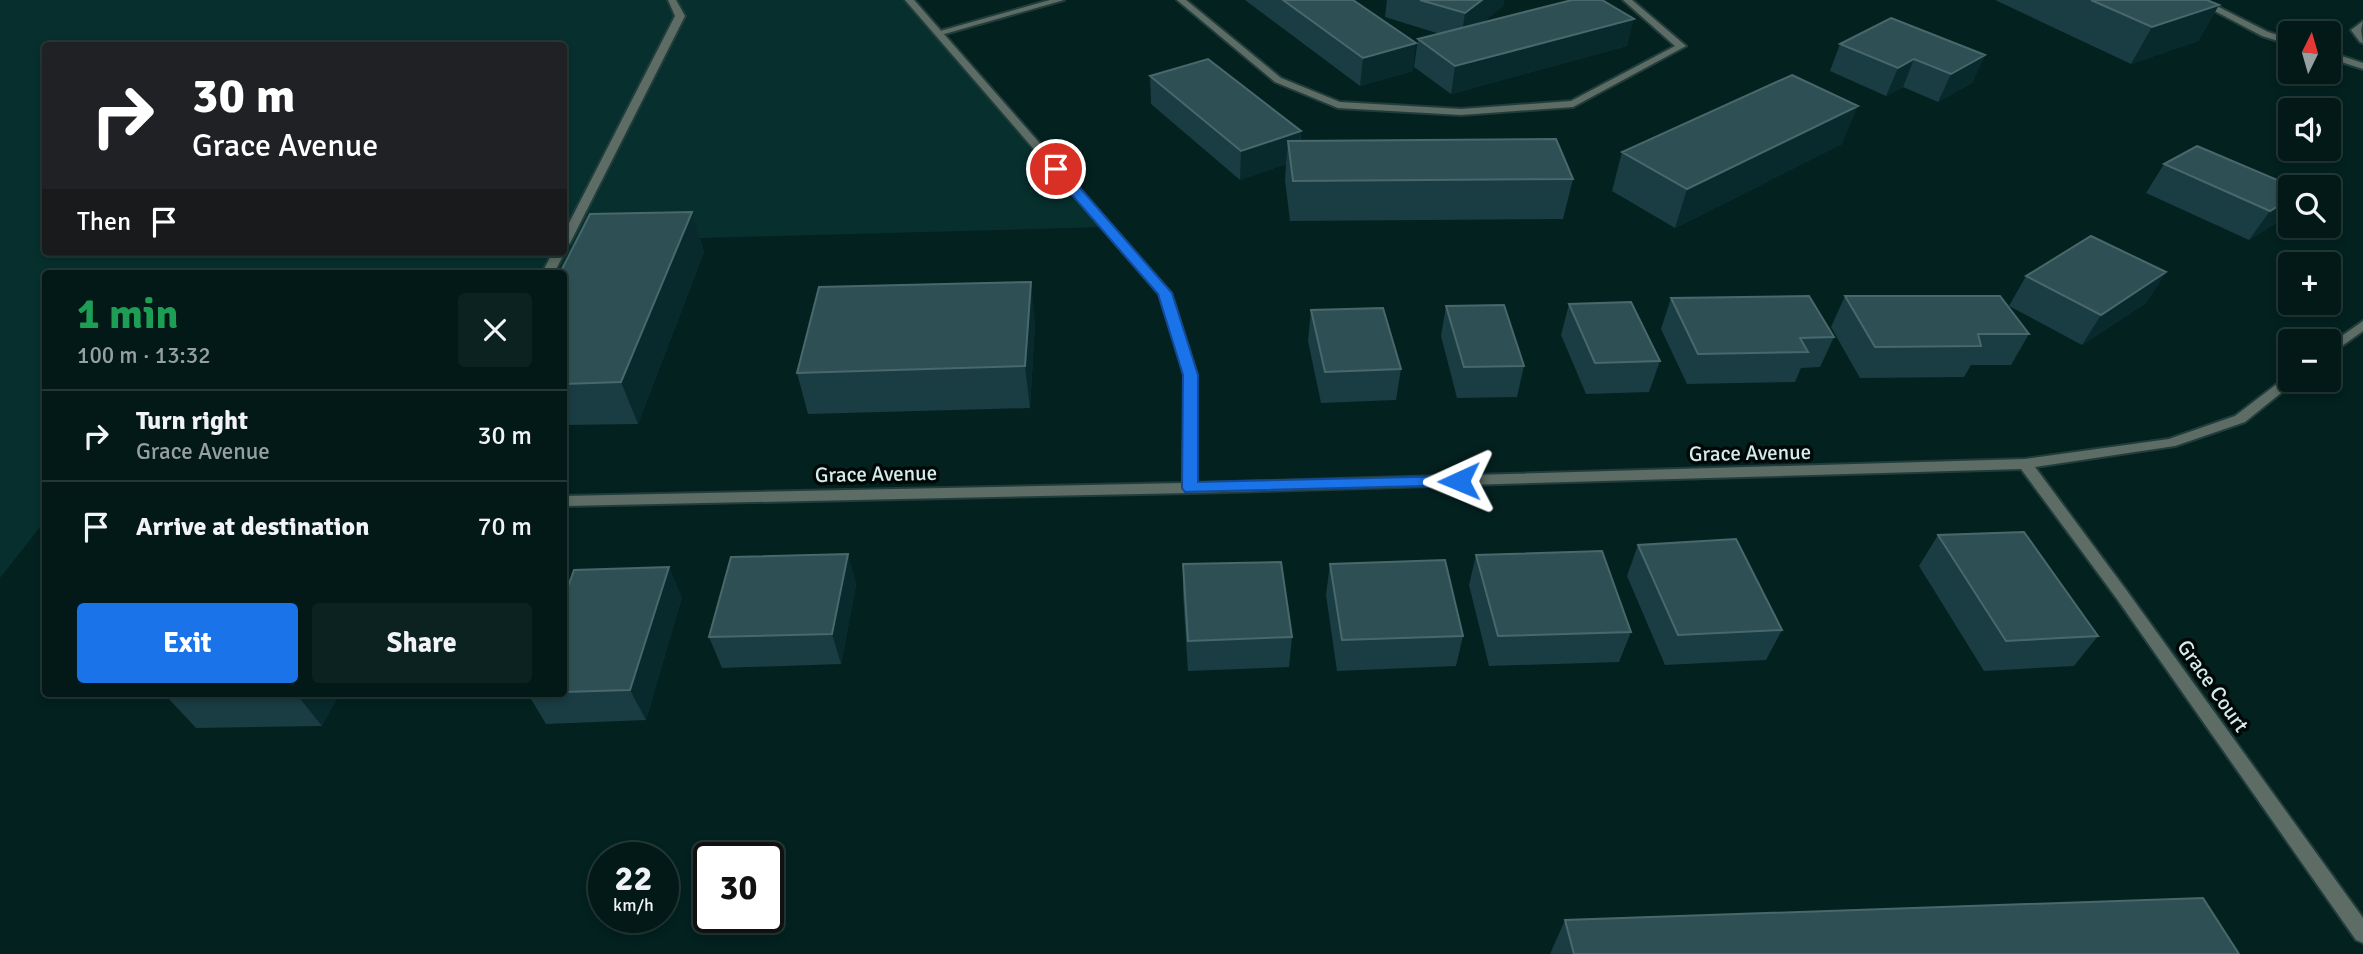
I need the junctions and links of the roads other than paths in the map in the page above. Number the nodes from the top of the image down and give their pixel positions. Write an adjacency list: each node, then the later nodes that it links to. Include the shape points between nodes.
1 (672, 0): 13 (street, via 680,16)
2 (909, 0): 8 (street)
3 (1060, 0): 8 (street)
4 (1181, 0): 5 (street, via 1278,80 1338,105 1461,112 1573,104 1681,46)
5 (1627, 0)
6 (2198, 0): 9 (street)
7 (2363, 24): 10 (street, via 2356,30)
8 (938, 33): 18 (street, via 1165,293 1191,375)
9 (2278, 38)
10 (2363, 40)
11 (2342, 59): 12 (street)
12 (2363, 66)
13 (567, 237)
14 (2363, 325): 15 (street)
15 (2341, 342)
16 (2278, 390): 17 (street, Grace Avenue, via 2240,419 2170,443)
17 (2025, 464): 18 (street, Grace Avenue); 20 (street, Grace Court)
18 (1190, 488): 19 (street, Grace Avenue)
19 (567, 501)
20 (2363, 934)

